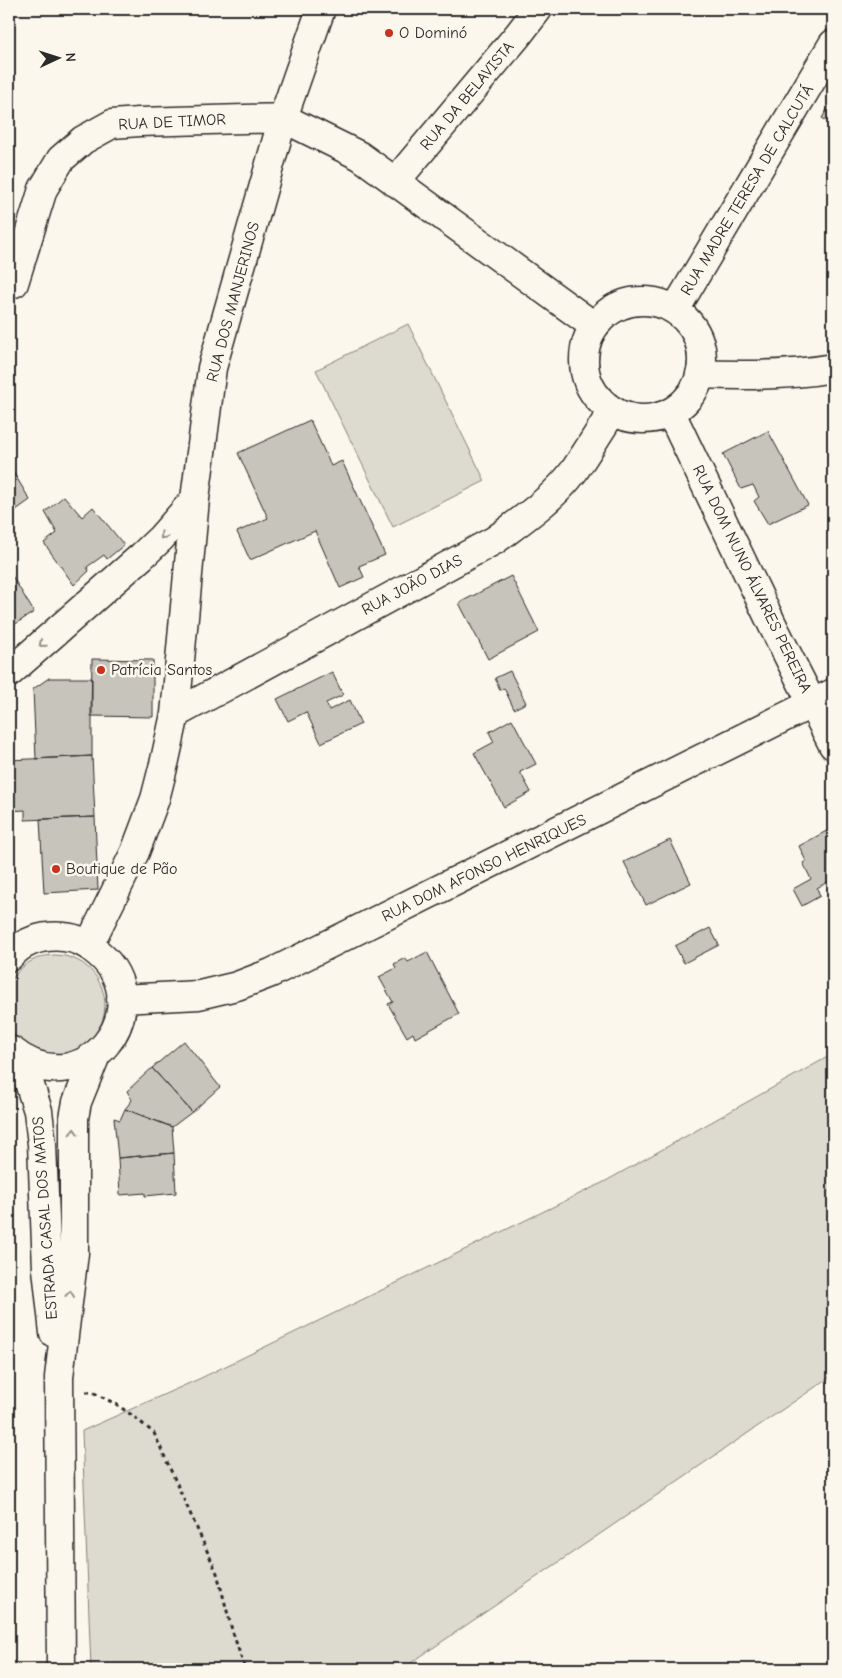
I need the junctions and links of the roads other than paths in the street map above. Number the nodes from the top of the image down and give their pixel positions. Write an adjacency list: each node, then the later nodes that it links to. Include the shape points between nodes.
1 (320, 9): 4 (street, RUA DOS MANJERINOS)
2 (538, 9): 5 (street, RUA DA BELAVISTA)
3 (833, 44): 7 (street, RUA MADRE TERESA DE CALCUTÁ)
4 (284, 118): 5 (street, via 360,156); 6 (street, RUA DE TIMOR, via 112,124 83,140 61,159 43,189); 13 (street, RUA DOS MANJERINOS, via 212,368)
5 (395, 182): 8 (street)
6 (10, 290)
7 (675, 310): 8 (street, via 640,300 622,304 606,313); 10 (street, via 689,322 698,338 702,356)
8 (594, 326): 11 (street, via 585,344 583,364 587,383 597,400)
9 (833, 368): 10 (street, via 771,375)
10 (700, 374): 12 (street, via 694,390)
11 (612, 412): 12 (street, via 632,419 652,420); 16 (street, RUA JOÃO DIAS, via 573,472 529,515 495,540)
12 (671, 413): 15 (street, RUA DOM NUNO ÁLVARES PEREIRA, via 773,626)
13 (195, 499): 14 (street, one-way to 14, via 142,556); 16 (street, RUA DOS MANJERINOS)
14 (9, 673)
15 (823, 698): 17 (street, RUA DOM NUNO ÁLVARES PEREIRA); 20 (street, RUA DOM AFONSO HENRIQUES, via 271,973 199,995)
16 (175, 714): 18 (street, RUA DOS MANJERINOS, via 155,799 135,852)
17 (833, 744)
18 (89, 945): 19 (street, via 71,938 51,936 32,940); 20 (street, via 106,959 117,978)
19 (10, 953)
20 (122, 999): 22 (street, via 120,1020 110,1040)
21 (16, 1054): 22 (street, via 40,1067 60,1069 79,1065); 23 (street, ESTRADA CASAL DOS MATOS, via 38,1111 47,1268)
22 (96, 1055): 23 (street, ESTRADA CASAL DOS MATOS, one-way to 22, via 74,1253 74,1118)
23 (59, 1385): 24 (street, ESTRADA CASAL DOS MATOS)
24 (61, 1669)

